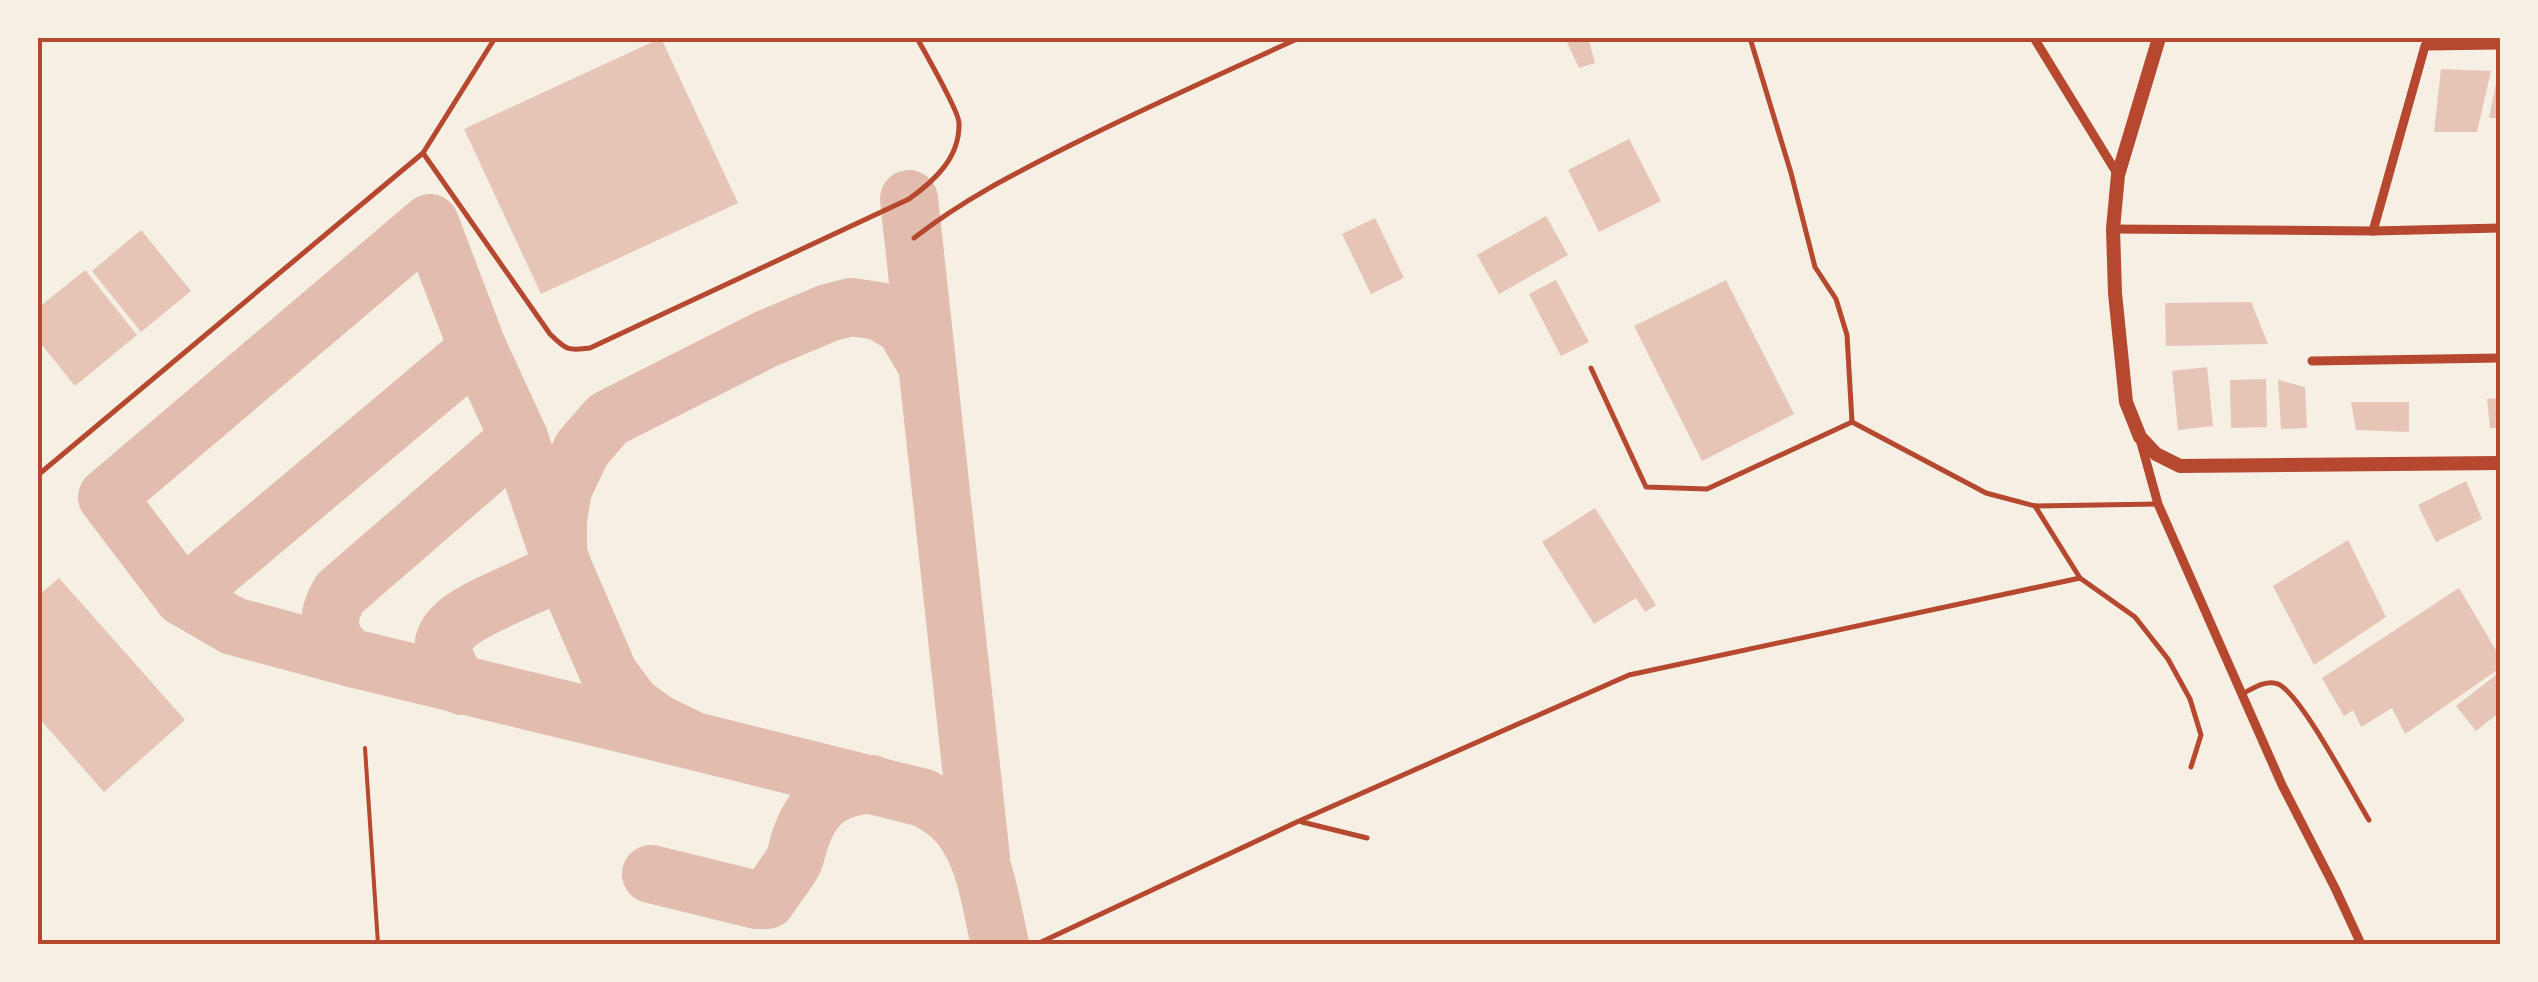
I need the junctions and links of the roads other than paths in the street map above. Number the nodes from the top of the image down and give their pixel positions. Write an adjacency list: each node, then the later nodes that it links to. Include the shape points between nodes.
1 (495, 38): 9 (lane)
2 (918, 38): 9 (lane, via 960,120 955,147 931,183 590,348 564,348 550,334)
3 (1299, 38): 14 (lane, via 998,182)
4 (1750, 38): 18 (lane, via 1814,267 1836,299 1847,334)
5 (2034, 38): 10 (street)
6 (2159, 38): 10 (main road)
7 (2422, 42): 8 (street); 13 (street)
8 (2500, 45)
9 (423, 153): 21 (lane)
10 (2118, 175): 12 (main road)
11 (2500, 228): 13 (street)
12 (2113, 230): 13 (street); 19 (main road, via 2126,402)
13 (2373, 231)
14 (914, 238)
15 (2500, 358): 16 (street)
16 (2312, 360)
17 (1592, 368): 18 (lane, via 1646,487 1707,489)
18 (1852, 422): 23 (lane, via 1986,493)
19 (2140, 437): 20 (main road, via 2180,466); 22 (street)
20 (2500, 462)
21 (38, 476)
22 (2158, 504): 23 (lane); 25 (street)
23 (2036, 506): 24 (lane)
24 (2080, 578): 26 (lane, via 2135,617 2168,659 2201,735); 28 (lane, via 1629,675)
25 (2242, 694): 27 (lane, via 2267,682 2280,684 2299,702); 31 (street)
26 (2191, 768)
27 (2369, 820)
28 (1299, 821): 29 (lane); 30 (lane)
29 (1367, 838)
30 (1037, 944)
31 (2361, 944)

